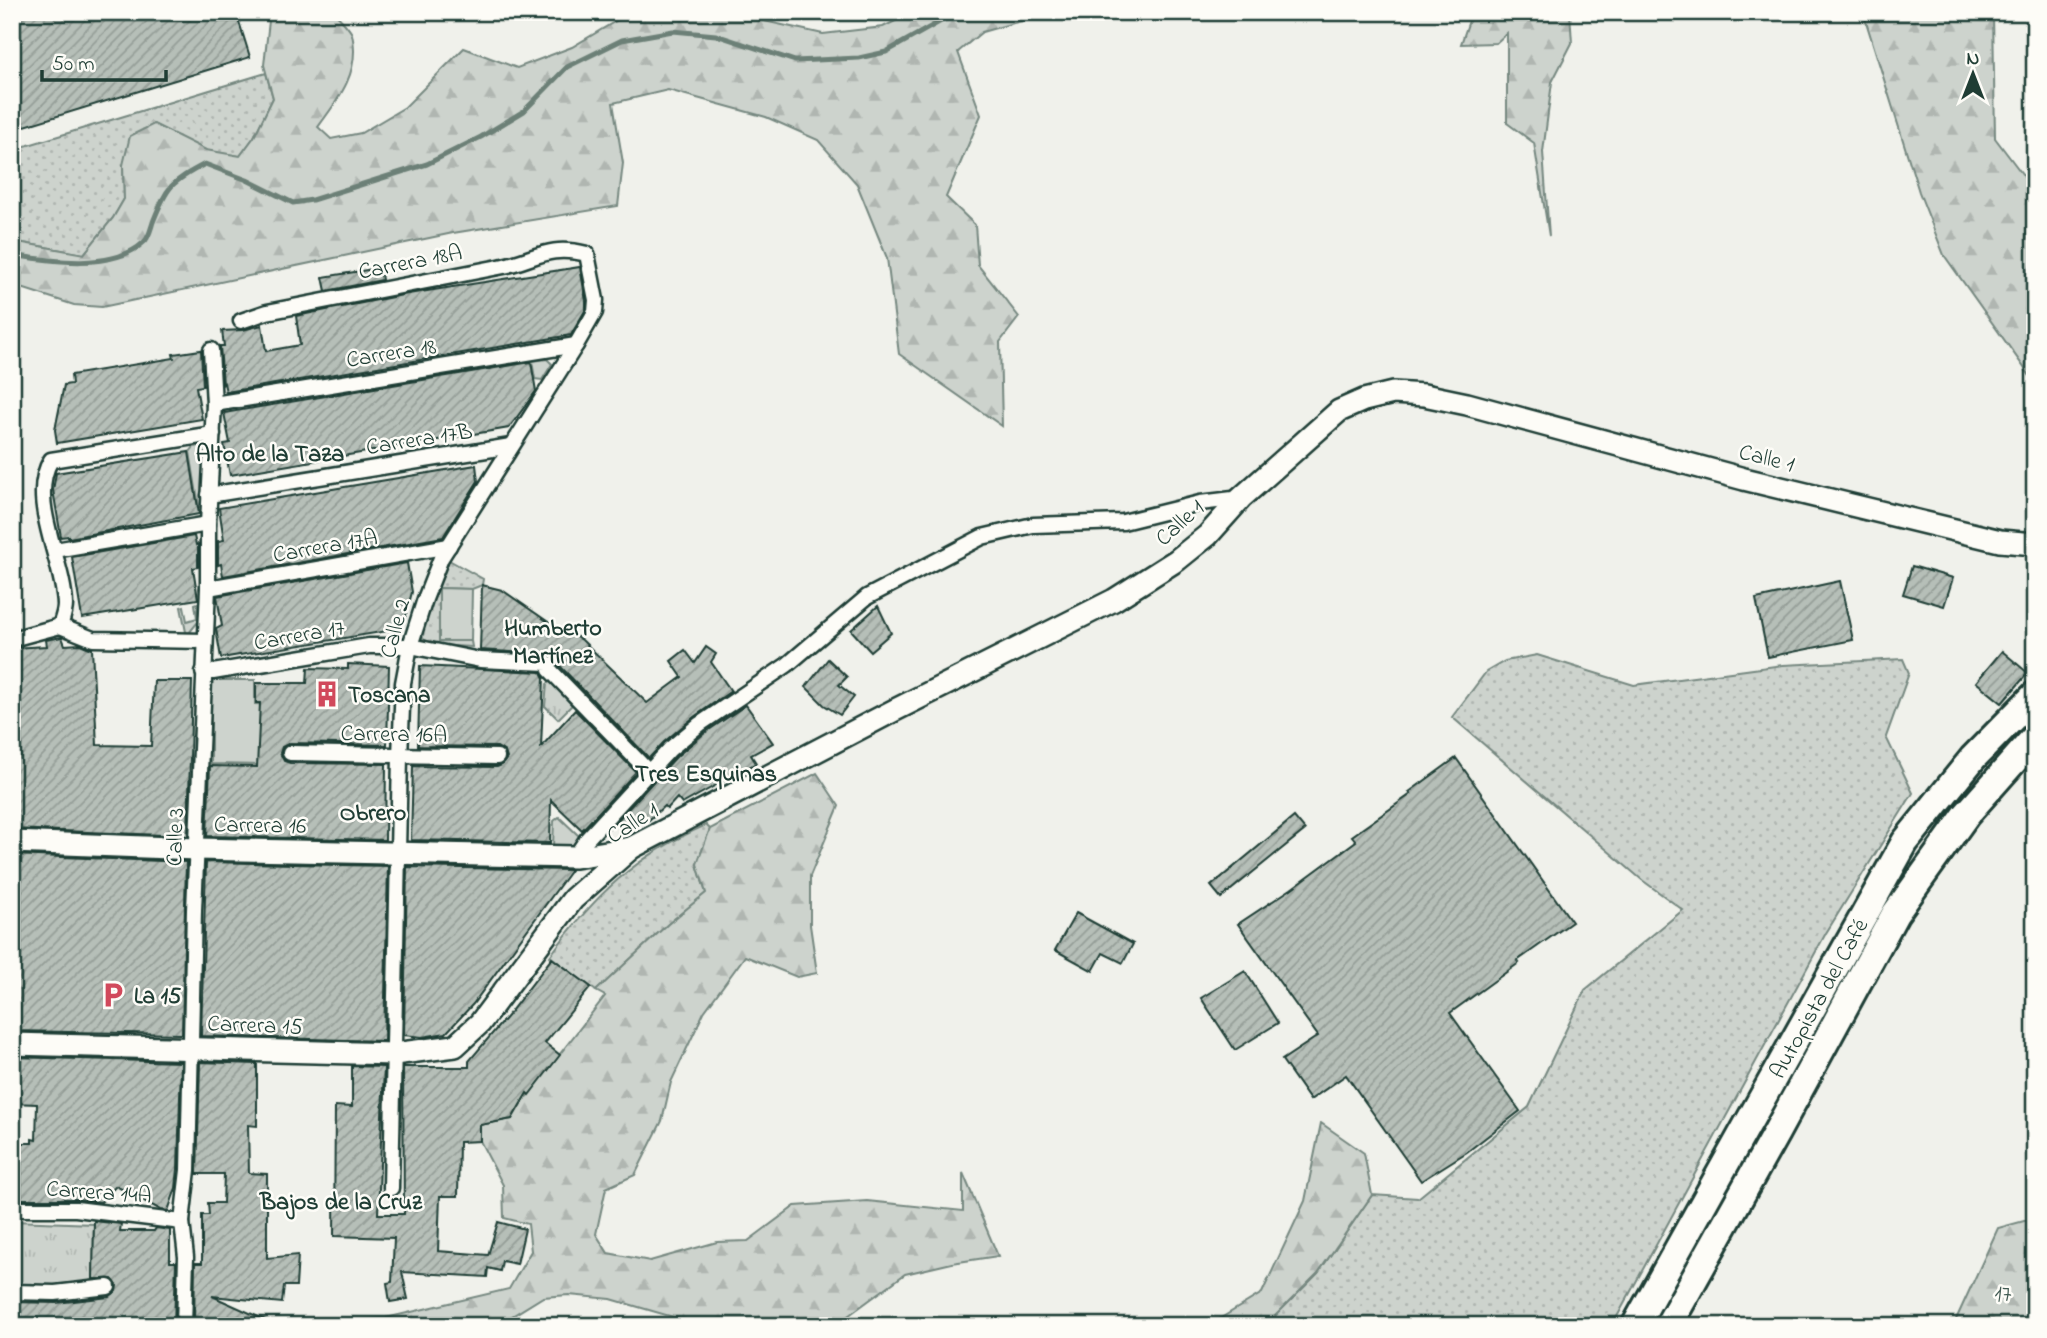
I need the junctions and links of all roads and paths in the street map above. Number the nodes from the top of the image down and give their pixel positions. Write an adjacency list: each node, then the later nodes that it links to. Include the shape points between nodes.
1 (586, 254): 2 (street, Carrera 18A, via 552,250 513,265 267,312); 3 (street, Calle 2, via 595,312)
2 (241, 321)
3 (576, 345): 5 (street, Carrera 18); 7 (street, Calle 2)
4 (211, 350): 5 (street, Calle 3)
5 (214, 404): 6 (street, Calle 3)
6 (212, 434): 8 (street, Calle 3); 13 (street, via 51,460 42,484)
7 (511, 446): 8 (street, Carrera 17B); 12 (street, Calle 2)
8 (209, 495): 10 (street, Calle 3)
9 (1241, 498): 11 (street, Calle 1, via 1339,411 1393,393 1468,404 1771,485 2000,541); 25 (street, Calle 1, via 1123,522 1033,525 982,537 867,597 787,665 700,724); 27 (street, Calle 1, via 1208,535 1177,560 1114,600)
10 (208, 524): 13 (street); 14 (street, Calle 3)
11 (2035, 544)
12 (449, 547): 14 (street, Carrera 17A); 18 (street, Calle 2)
13 (55, 550): 15 (street, via 65,606)
14 (208, 588): 17 (street, Calle 3)
15 (60, 626): 16 (street); 17 (street, via 93,639)
16 (12, 639)
17 (205, 641): 19 (street, Calle 3)
18 (410, 646): 19 (street, Carrera 17, via 369,646); 23 (street, Calle 2, via 403,683); 25 (street, Carrera 17, via 480,660 548,663)
19 (203, 671): 28 (street, Calle 3)
20 (2035, 695): 41 (highway, Autopista del Café, via 1972,758 1905,842)
21 (2035, 737): 42 (highway, Autopista del Café, via 1966,815 1895,915)
22 (290, 753): 23 (street, Carrera 16A)
23 (400, 756): 24 (street, Carrera 16A); 29 (street, Calle 2)
24 (496, 757)
25 (648, 771): 30 (street, Calle 1)
26 (12, 842): 28 (street, Carrera 16)
27 (631, 848): 30 (street, Carrera 16); 32 (street, Calle 1, via 573,899 480,1023)
28 (197, 849): 29 (street, Carrera 16); 33 (street, Calle 3)
29 (397, 853): 30 (street, Carrera 16); 34 (street, Calle 2)
30 (575, 858)
31 (12, 1044): 33 (street, Carrera 15)
32 (455, 1046): 34 (street, Carrera 15)
33 (190, 1048): 34 (street, Carrera 15); 37 (street, Calle 3, via 188,1170)
34 (394, 1054): 35 (street, Calle 2)
35 (391, 1188)
36 (12, 1209): 37 (street, Carrera 14A, via 76,1209)
37 (182, 1222): 40 (street, Calle 3)
38 (108, 1287): 39 (street)
39 (12, 1292)
40 (184, 1326)
41 (1635, 1326)
42 (1668, 1326)

